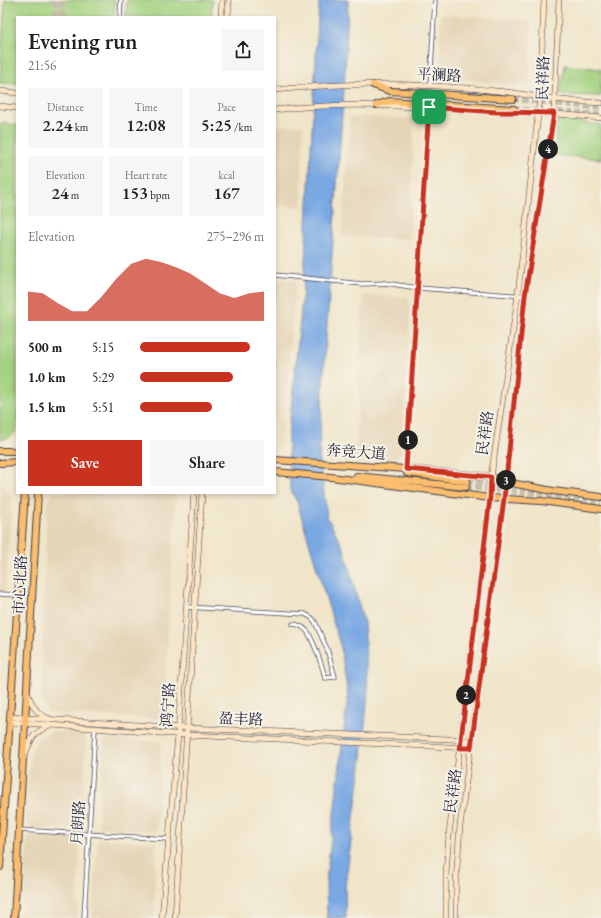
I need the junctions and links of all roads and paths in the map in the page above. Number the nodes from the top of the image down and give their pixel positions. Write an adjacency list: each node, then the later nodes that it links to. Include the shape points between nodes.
1 (121, 0): 7 (street)
2 (222, 0): 8 (main road)
3 (229, 0): 9 (main road)
4 (435, 0): 11 (street)
5 (544, 0): 15 (main road, 民祥路)
6 (559, 0): 17 (main road, 民祥路)
7 (120, 16)
8 (221, 16)
9 (228, 16)
10 (374, 85): 11 (main road, 平澜路); 12 (main road, 平澜路); 16 (main road, via 390,91)
11 (430, 86): 15 (main road, 平澜路, via 497,91)
12 (276, 90)
13 (0, 91): 14 (main road)
14 (16, 93)
15 (540, 98): 17 (main road, 平澜路); 26 (main road, 民祥路)
16 (514, 99)
17 (554, 99): 18 (main road, 平澜路); 25 (main road, 民祥路)
18 (601, 103)
19 (376, 105): 21 (main road); 23 (main road, via 389,101); 24 (main road, via 310,105)
20 (0, 106): 22 (main road)
21 (429, 107): 26 (main road); 29 (street)
22 (16, 108)
23 (514, 109)
24 (276, 110)
25 (554, 113): 26 (main road); 27 (main road); 31 (main road, 民祥路)
26 (538, 114): 30 (main road, 民祥路)
27 (601, 118)
28 (276, 275): 29 (street)
29 (418, 288): 30 (street); 38 (street)
30 (518, 295): 31 (street); 40 (main road, 民祥路)
31 (525, 296): 42 (main road, 民祥路)
32 (0, 451): 33 (main road)
33 (16, 451)
34 (276, 460): 37 (main road, 奔竞大道)
35 (0, 462): 36 (main road)
36 (16, 462)
37 (345, 464): 38 (main road, 奔竞大道); 41 (main road, via 467,484 355,476)
38 (406, 469): 40 (main road, 奔竞大道)
39 (276, 472): 41 (main road, 奔竞大道)
40 (491, 477): 42 (main road, 奔竞大道); 48 (main road, 民祥路)
41 (339, 478): 48 (main road, 奔竞大道)
42 (506, 482): 47 (main road, 奔竞大道); 49 (main road, 民祥路)
43 (25, 494): 52 (main road, 市心北路)
44 (38, 494): 56 (main road, 市心北路)
45 (194, 494): 53 (main road, 鸿宁路)
46 (202, 494): 54 (main road, 鸿宁路)
47 (601, 497)
48 (490, 498): 49 (main road, 奔竞大道); 65 (main road, 民祥路)
49 (504, 499): 50 (main road, 奔竞大道, via 541,501); 66 (main road, 民祥路)
50 (601, 510)
51 (0, 594): 52 (street)
52 (18, 595): 57 (main road, 市心北路)
53 (187, 606): 54 (street); 60 (main road, 鸿宁路)
54 (195, 607): 55 (street, via 306,614 315,622 327,649 334,677 325,678 308,633 298,624); 61 (main road, 鸿宁路)
55 (293, 624)
56 (26, 691): 58 (main road, 市心北路); 59 (main road, via 36,711)
57 (10, 720): 58 (main road, 盈丰路); 70 (main road, 市心北路)
58 (24, 721): 59 (main road, 盈丰路); 69 (main road, 市心北路)
59 (52, 722): 60 (main road, 盈丰路); 62 (main road, 盈丰路); 69 (main road, via 35,734 30,741)
60 (179, 728): 61 (main road, 盈丰路); 63 (main road, 鸿宁路)
61 (187, 728): 64 (main road, 鸿宁路); 65 (main road, 盈丰路)
62 (96, 729): 63 (main road, 盈丰路); 72 (street, 月朗路)
63 (178, 734): 64 (main road, 盈丰路); 73 (main road, 鸿宁路)
64 (187, 735): 67 (main road, 盈丰路); 78 (main road, 鸿宁路)
65 (461, 740): 66 (main road, 盈丰路); 67 (main road, 民祥路)
66 (472, 740): 68 (main road, 民祥路)
67 (460, 748): 68 (main road, 盈丰路); 79 (main road, 民祥路, via 449,835)
68 (471, 748): 80 (main road, 民祥路, via 460,826)
69 (22, 765): 71 (main road, 市心北路)
70 (1, 828): 74 (main road, 市心北路)
71 (19, 830): 72 (street); 75 (main road, 市心北路)
72 (89, 833): 73 (street); 76 (street, 月朗路)
73 (168, 839): 77 (main road, 鸿宁路)
74 (0, 867)
75 (14, 918)
76 (84, 918)
77 (162, 918)
78 (175, 918)
79 (446, 918)
80 (456, 918)

